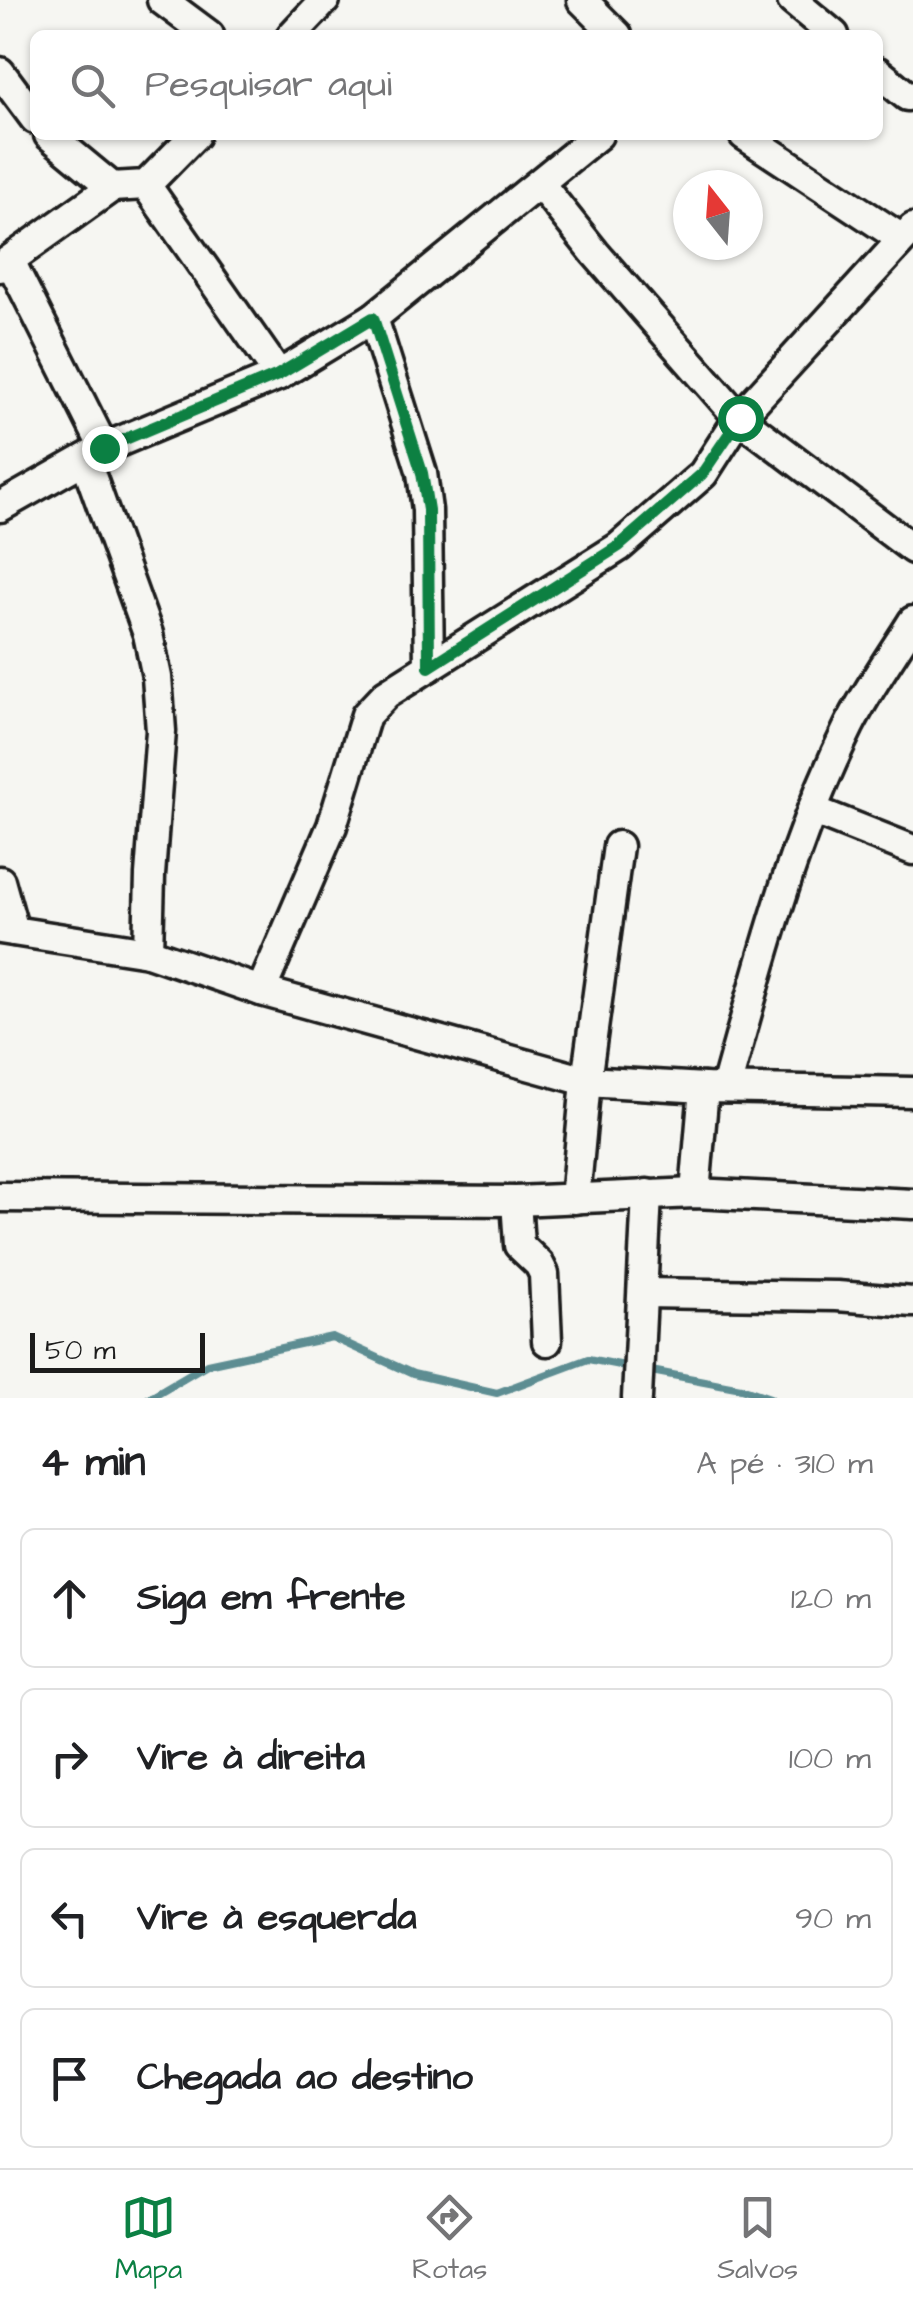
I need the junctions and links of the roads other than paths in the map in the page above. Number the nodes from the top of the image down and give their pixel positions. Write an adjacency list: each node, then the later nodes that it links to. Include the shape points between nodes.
1 (162, 0): 5 (street)
2 (325, 0): 6 (street)
3 (582, 0): 7 (street)
4 (792, 0): 8 (street)
5 (202, 30)
6 (297, 30)
7 (611, 30)
8 (828, 30)
9 (0, 72): 12 (street)
10 (883, 76): 11 (street)
11 (907, 96)
12 (30, 112)
13 (56, 140): 19 (street)
14 (191, 140): 17 (street)
15 (592, 140): 18 (street)
16 (752, 140): 20 (street)
17 (146, 184): 19 (street); 23 (street)
18 (540, 184): 22 (street); 24 (street)
19 (112, 187): 21 (street)
20 (908, 234): 24 (street)
21 (5, 264): 25 (street)
22 (373, 318): 23 (street); 29 (street, via 428,510)
23 (278, 375): 25 (street)
24 (740, 418): 27 (street); 29 (street, via 702,474 619,546)
25 (94, 453): 26 (street); 35 (street, via 157,677 161,731)
26 (0, 507)
27 (913, 549)
28 (913, 621): 30 (street, via 850,724)
29 (429, 667): 36 (street, via 366,715 332,826)
30 (812, 810): 32 (street); 38 (street)
31 (618, 846): 37 (street)
32 (913, 850)
33 (0, 880): 34 (street)
34 (7, 930): 35 (street)
35 (148, 952): 36 (street)
36 (262, 991): 37 (street)
37 (586, 1080): 38 (street); 43 (street)
38 (715, 1088): 39 (street); 40 (street)
39 (913, 1092)
40 (695, 1193): 41 (street); 45 (street)
41 (647, 1194): 43 (street); 46 (street)
42 (0, 1197): 44 (street)
43 (575, 1199): 44 (street)
44 (516, 1201): 48 (street, via 519,1245 544,1274)
45 (913, 1204)
46 (643, 1293): 47 (street); 49 (street)
47 (913, 1302)
48 (547, 1341)
49 (638, 1398)

